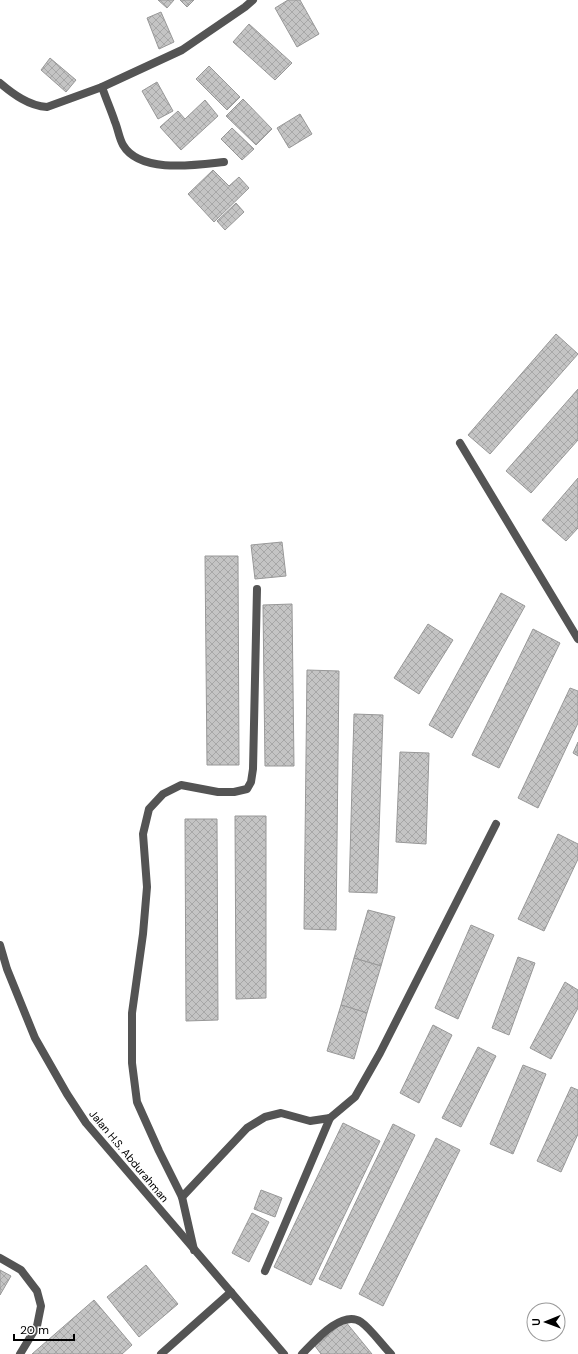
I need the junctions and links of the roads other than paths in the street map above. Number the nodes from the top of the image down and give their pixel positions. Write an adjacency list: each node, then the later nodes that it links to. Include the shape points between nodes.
1 (254, 0): 3 (street, via 182,50)
2 (0, 82): 3 (street, via 10,91 38,106 47,107)
3 (102, 87): 4 (street, via 123,144 129,152 142,160 162,165 188,166)
4 (224, 162)
5 (460, 443): 7 (street)
6 (257, 588): 11 (street, via 251,782 247,789 234,792 218,792 181,785 163,794 149,809 143,834 147,887 132,1014 132,1063 137,1102)
7 (578, 639)
8 (496, 824): 10 (street, via 380,1054 355,1097)
9 (0, 945): 12 (street, Jalan H.S. Abdurahman, via 7,969 36,1038 67,1094 86,1123)
10 (330, 1118): 11 (street, via 310,1121 281,1113 264,1117 247,1128); 14 (street)
11 (182, 1197): 12 (street)
12 (194, 1250): 15 (street, Jalan H.S. Abdurahman)
13 (0, 1258): 16 (street, via 21,1270 37,1291 40,1306 36,1326)
14 (265, 1271)
15 (231, 1292): 17 (street); 18 (street, Jalan H.S. Abdurahman)
16 (20, 1354)
17 (160, 1354)
18 (284, 1354)
19 (302, 1354): 20 (street, via 321,1335 344,1319 352,1319 360,1322)
20 (391, 1354)

